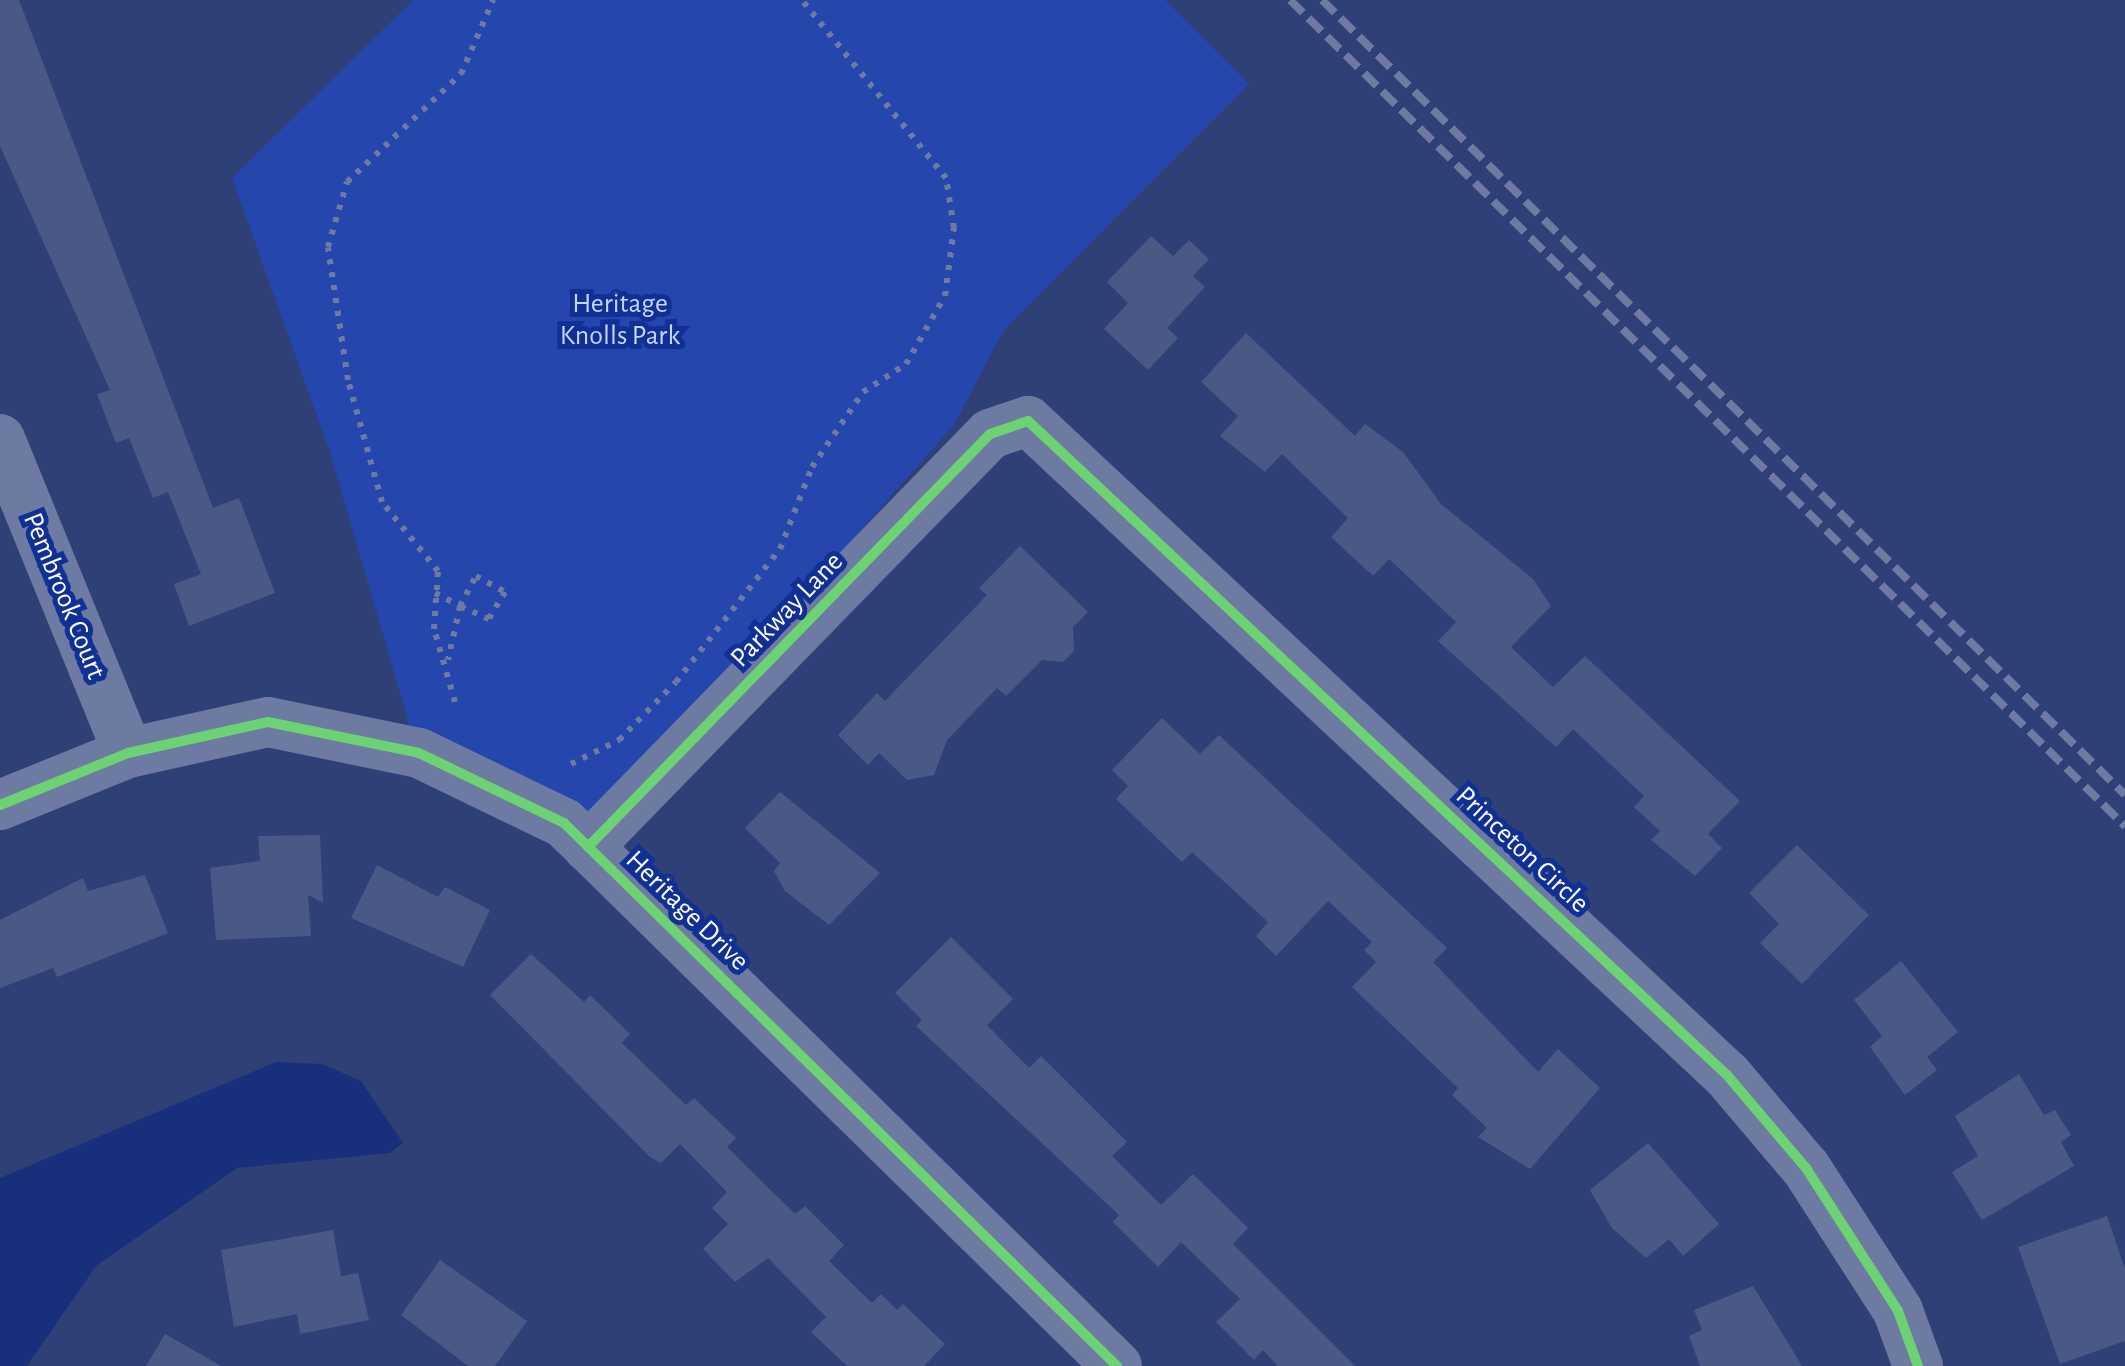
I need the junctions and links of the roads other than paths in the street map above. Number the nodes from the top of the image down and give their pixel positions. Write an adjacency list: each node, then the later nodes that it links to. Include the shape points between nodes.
1 (1028, 422): 5 (street, Parkway Lane, via 990,434); 7 (street, Princeton Circle, via 1727,1074 1806,1168 1898,1311)
2 (0, 439): 3 (street, Pembrook Court)
3 (128, 753): 4 (street, Heritage Drive); 5 (street, Heritage Drive, via 268,722 419,753 564,824)
4 (0, 805)
5 (588, 846): 6 (street, Heritage Drive)
6 (1118, 1366)
7 (1918, 1366)

